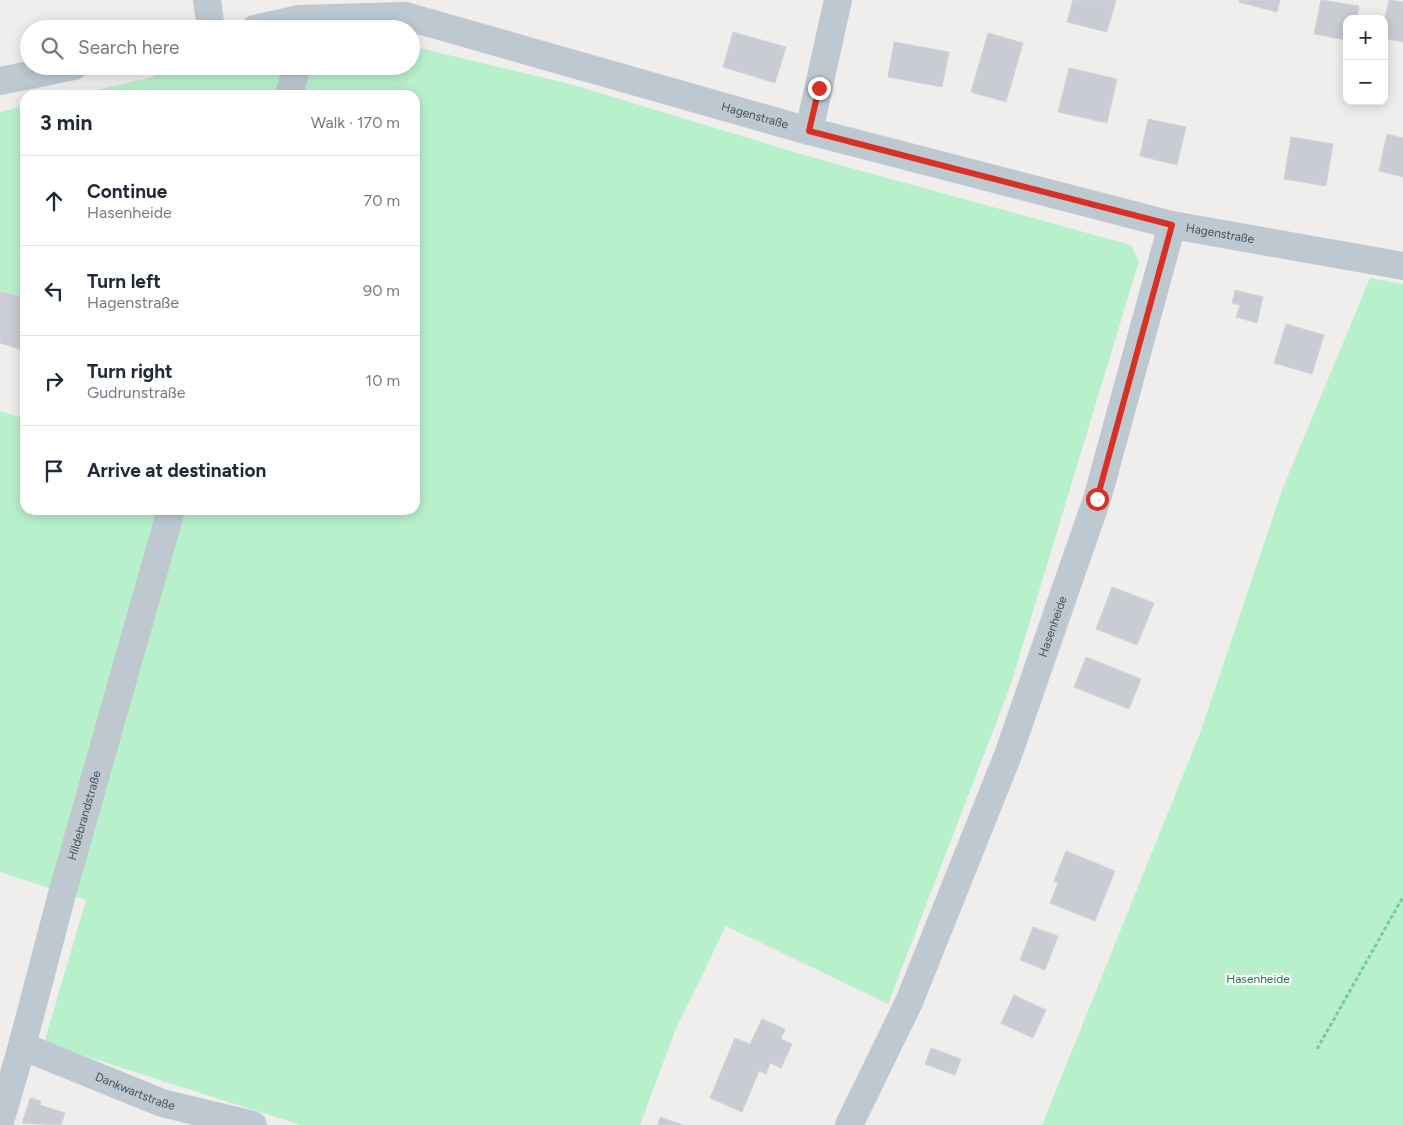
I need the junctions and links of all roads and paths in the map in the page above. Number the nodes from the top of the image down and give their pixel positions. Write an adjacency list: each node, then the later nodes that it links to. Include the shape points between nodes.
1 (207, 0): 3 (street)
2 (838, 0): 11 (street)
3 (209, 20)
4 (352, 20): 5 (street, Hagenstraße, via 405,16)
5 (419, 20)
6 (420, 20): 11 (street, Hagenstraße)
7 (30, 75): 9 (street)
8 (295, 75): 10 (street)
9 (0, 81)
10 (290, 90)
11 (809, 131): 12 (street, Hagenstraße)
12 (1172, 225): 13 (street, Hagenstraße); 20 (street, Hasenheide, via 1097,499 1008,755 909,1002)
13 (1403, 266)
14 (170, 515): 16 (street, Hildebrandstraße)
15 (1403, 897): 17 (path)
16 (22, 1046): 18 (street, Hildebrandstraße); 19 (street, Dankwartstraße, via 162,1103)
17 (1317, 1049)
18 (0, 1122)
19 (253, 1125)
20 (849, 1125)

